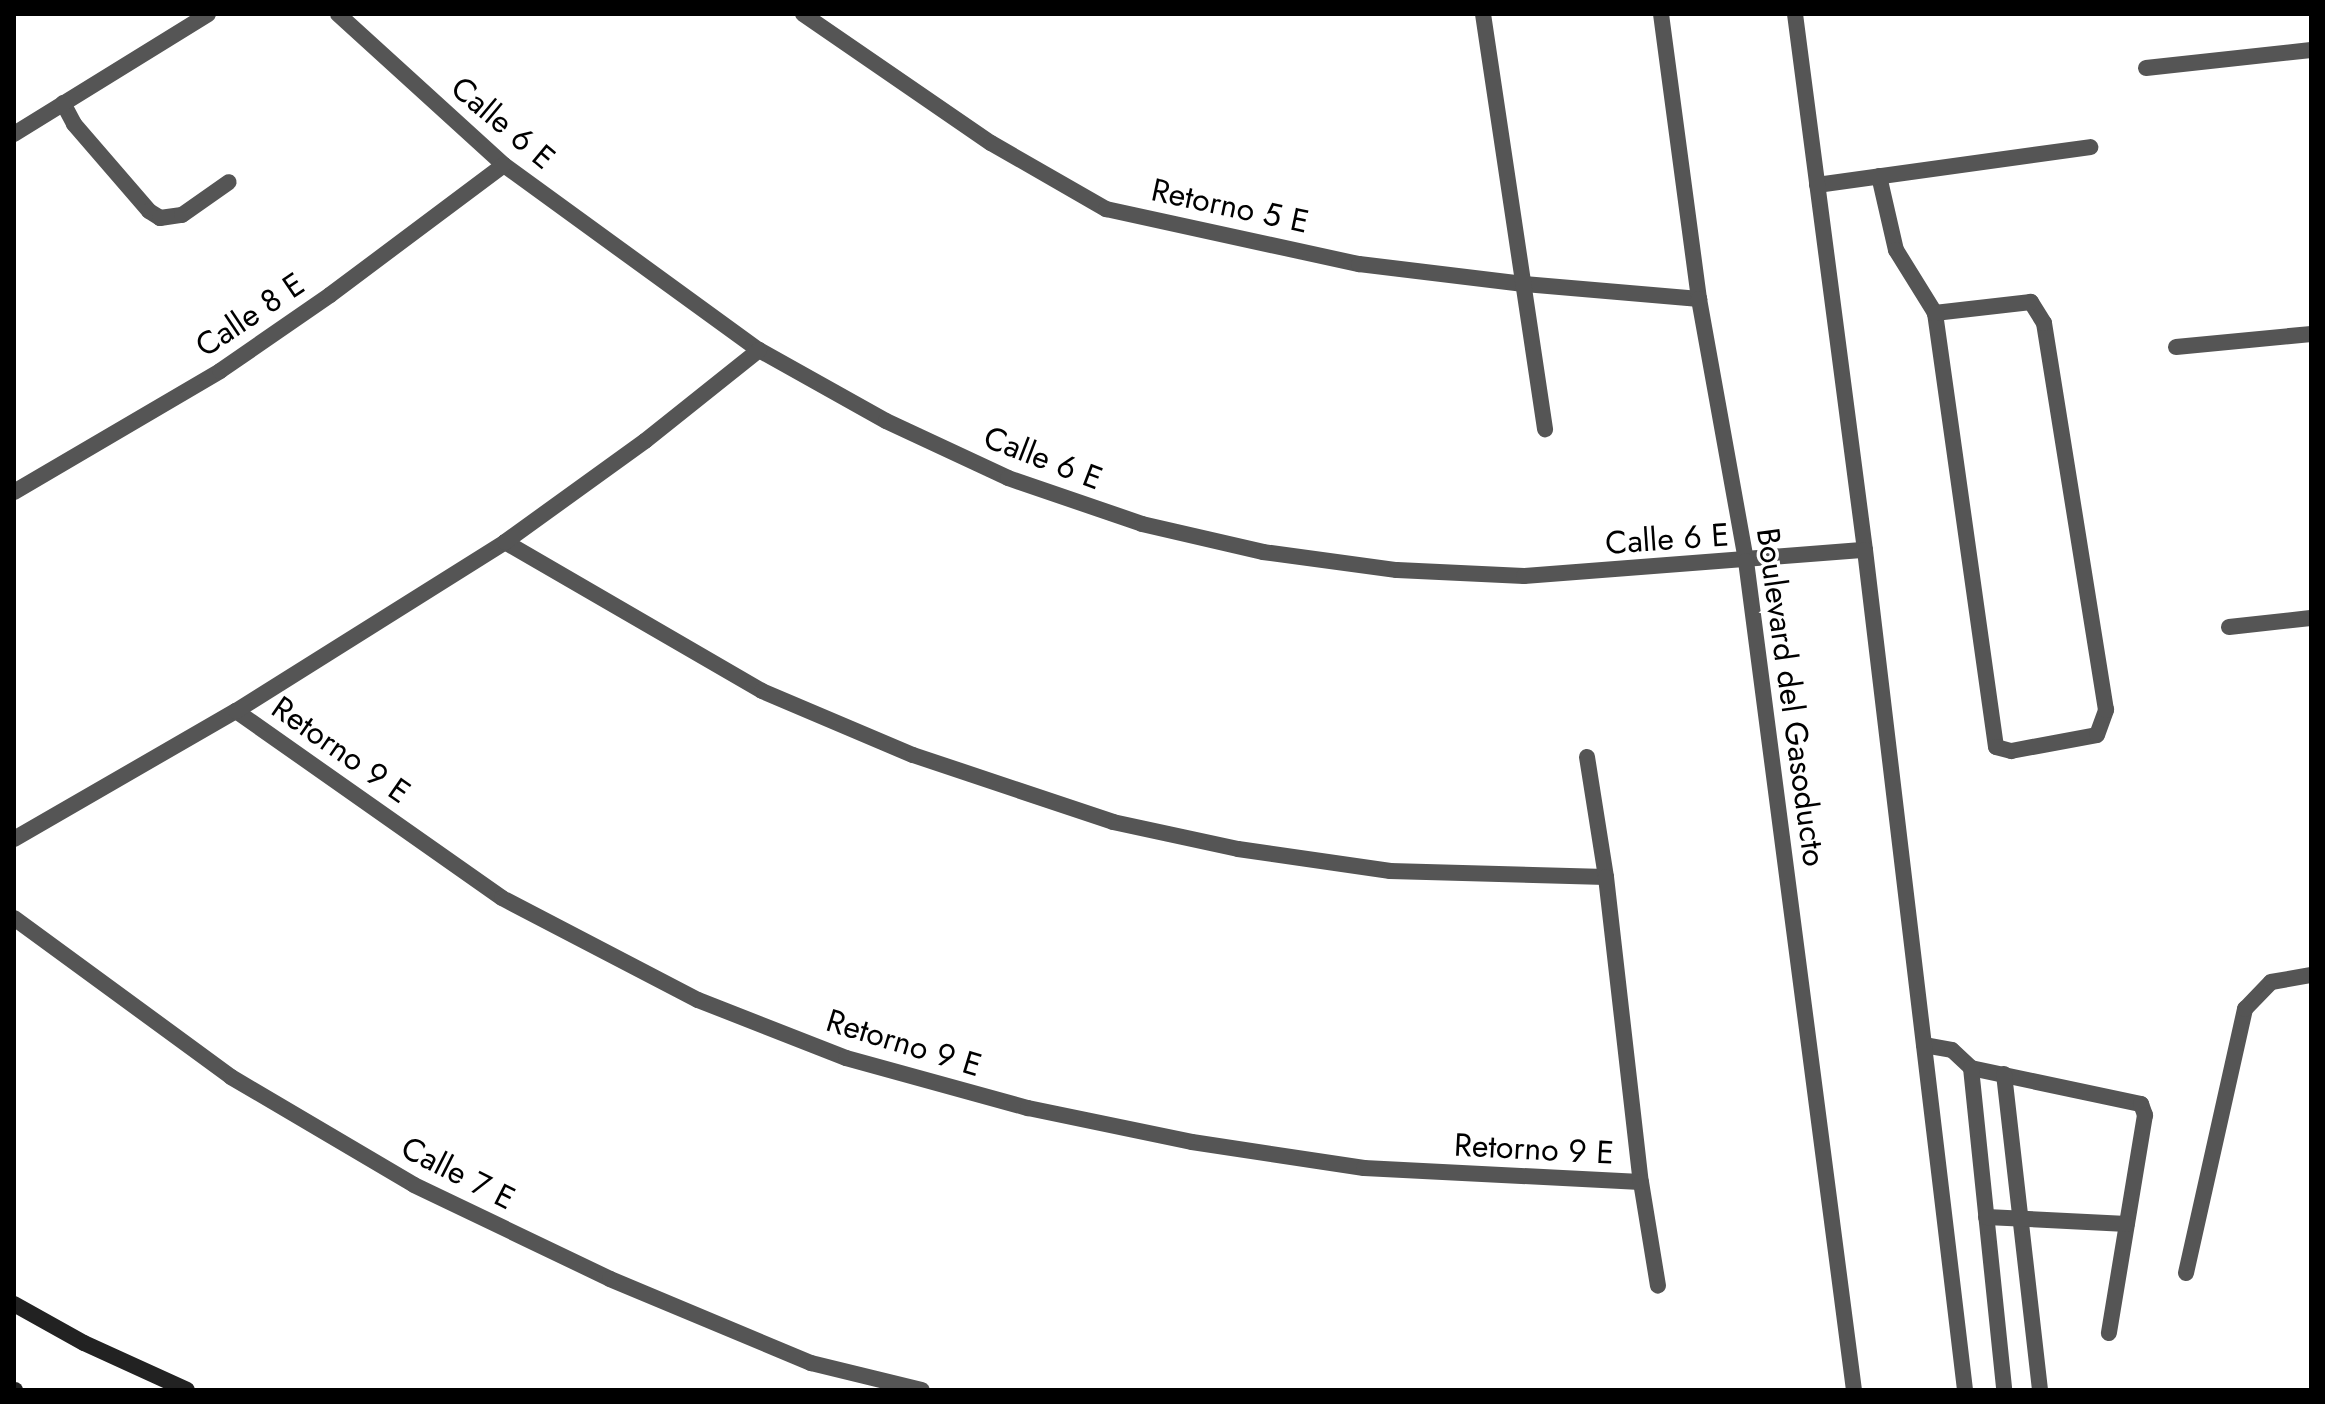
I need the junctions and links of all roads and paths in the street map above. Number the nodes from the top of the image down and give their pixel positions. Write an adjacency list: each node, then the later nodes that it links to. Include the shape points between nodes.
1 (208, 14): 9 (street)
2 (338, 14): 12 (street, Calle 6 E)
3 (803, 14): 16 (street, Retorno 5 E, via 991,143 1106,209 1359,264)
4 (1483, 14): 16 (street)
5 (1661, 14): 17 (street, Boulevard del Gasoducto)
6 (1795, 14): 15 (street)
7 (2311, 50): 8 (street)
8 (2146, 68)
9 (63, 103): 10 (street); 14 (street, via 74,124 160,218 182,215)
10 (14, 134)
11 (2090, 147): 13 (street)
12 (504, 165): 21 (street, Calle 6 E); 23 (street, Calle 8 E, via 220,371)
13 (1879, 176): 15 (street); 18 (street, via 1896,250)
14 (229, 182)
15 (1817, 185): 25 (street)
16 (1524, 284): 17 (street, Retorno 5 E); 22 (street)
17 (1699, 299): 26 (street, Boulevard del Gasoducto)
18 (1935, 313): 18 (street, via 1996,747 2011,751 2097,735 2106,710 2044,323 2031,302)
19 (2311, 334): 20 (street)
20 (2176, 347)
21 (759, 350): 24 (street, Retorno 9 E); 26 (street, Calle 6 E, via 886,421 1008,478 1142,524 1263,552 1397,570 1524,576)
22 (1545, 429)
23 (14, 492)
24 (505, 542): 29 (street, Retorno 9 E); 32 (street, via 762,691 913,755 1113,822 1238,849 1390,871)
25 (1865, 550): 26 (street, Calle 6 E); 35 (street)
26 (1746, 561): 48 (street, Boulevard del Gasoducto)
27 (2311, 618): 28 (street)
28 (2229, 627)
29 (236, 711): 31 (street, Retorno 9 E); 38 (street, Retorno 9 E, via 502,898 698,1000 846,1058 1028,1108 1192,1142 1364,1168)
30 (1587, 757): 32 (street)
31 (14, 839)
32 (1606, 877): 38 (street)
33 (14, 918): 47 (street, Calle 7 E, via 231,1077 414,1185 610,1279 811,1363)
34 (2311, 975): 42 (street, via 2271,982 2245,1009)
35 (1924, 1045): 36 (street, via 1952,1050); 49 (street)
36 (1971, 1068): 37 (street); 39 (street)
37 (2004, 1074): 40 (street); 41 (street, via 2141,1104 2145,1115)
38 (1641, 1182): 43 (street)
39 (1986, 1217): 40 (street); 50 (street)
40 (2020, 1218): 41 (street); 51 (street)
41 (2127, 1224): 45 (street)
42 (2186, 1273)
43 (1658, 1286)
44 (14, 1304): 46 (main road)
45 (2109, 1333)
46 (187, 1390)
47 (922, 1390)
48 (1854, 1390)
49 (1965, 1390)
50 (2004, 1390)
51 (2040, 1390)

